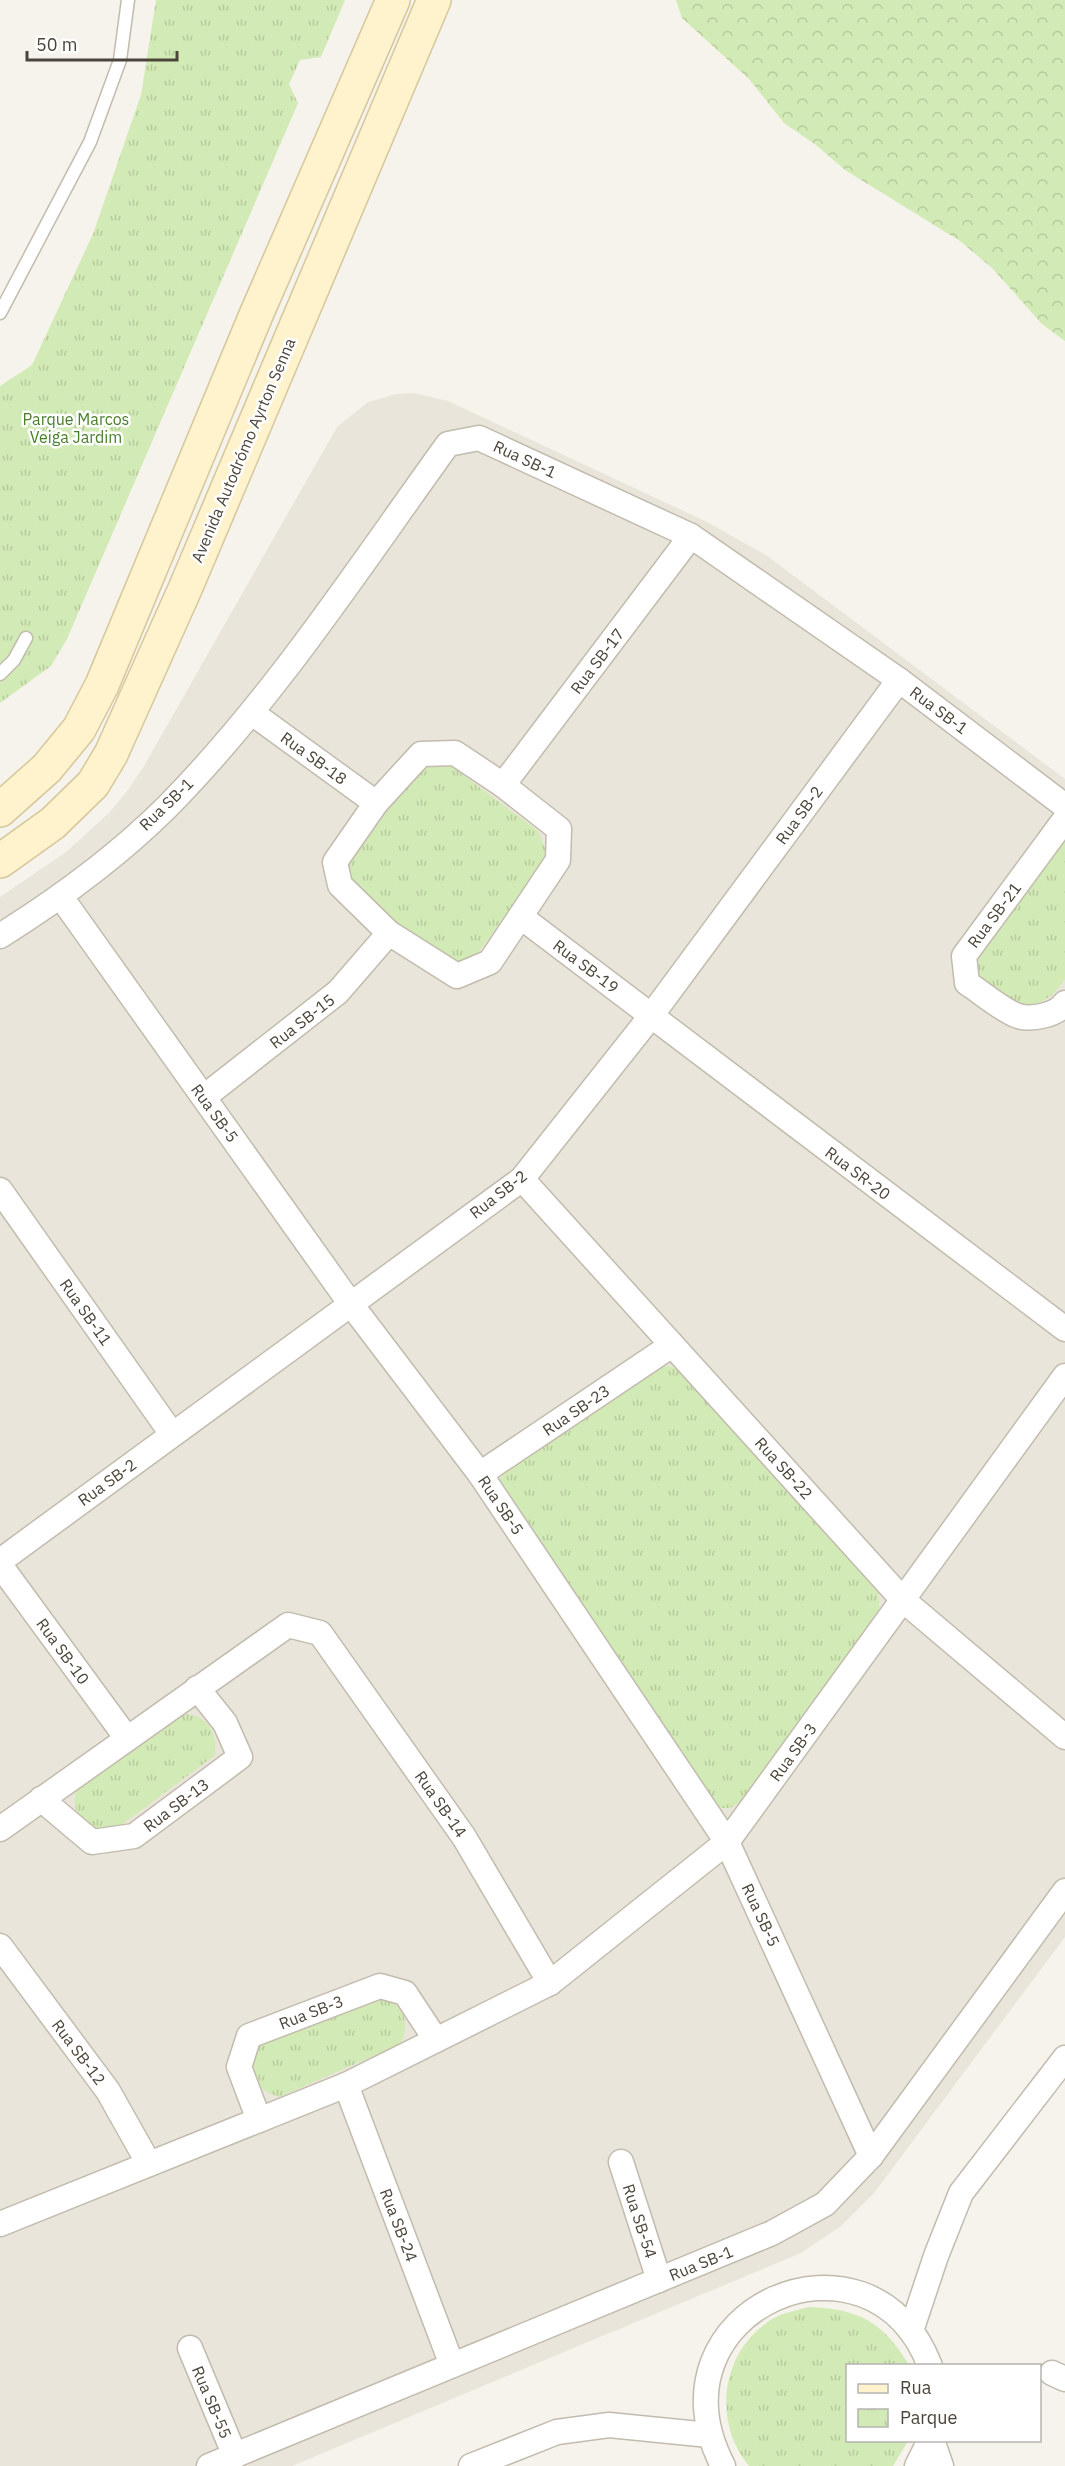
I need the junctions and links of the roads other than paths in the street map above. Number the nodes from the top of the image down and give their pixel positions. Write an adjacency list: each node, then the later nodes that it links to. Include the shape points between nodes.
1 (128, 0): 4 (lane, via 120,60 90,142)
2 (393, 0): 5 (street)
3 (434, 0): 6 (street, Avenida Autodrómo Ayrton Senna)
4 (0, 313)
5 (256, 315): 6 (street); 15 (street, via 93,703 79,729 47,768)
6 (292, 335): 17 (street, Avenida Autodrómo Ayrton Senna, via 111,754 93,784 52,823)
7 (692, 536): 10 (street, Rua SB-1); 11 (street, Rua SB-1, via 479,438 448,444); 12 (street, Rua SB-17)
8 (26, 638): 9 (lane, via 14,660)
9 (0, 674)
10 (899, 680): 14 (street, Rua SB-1); 23 (street, Rua SB-2)
11 (252, 713): 13 (street, Rua SB-18); 18 (street, Rua SB-1, via 167,806)
12 (503, 785): 13 (street, via 455,753 421,754); 19 (street, via 559,829 558,860)
13 (376, 803): 20 (street, via 335,862 339,885)
14 (1065, 806)
15 (0, 810)
16 (1065, 819): 22 (street, Rua SB-21, via 964,956 967,983 1019,1016 1050,1014)
17 (0, 861)
18 (61, 897): 21 (street, Rua SB-1); 24 (street, Rua SB-5)
19 (521, 916): 20 (street, via 490,962 457,976); 23 (street, Rua SB-19)
20 (389, 933): 24 (street, Rua SB-15, via 338,992)
21 (0, 936)
22 (1065, 1003)
23 (651, 1016): 25 (street, Rua SB-2); 28 (street, Rua SR-20)
24 (204, 1097): 27 (street, Rua SB-5)
25 (522, 1179): 27 (street, Rua SB-2); 29 (street, Rua SB-22)
26 (0, 1190): 31 (street, Rua SB-11)
27 (350, 1303): 31 (street, Rua SB-2); 32 (street, Rua SB-5)
28 (1065, 1329)
29 (672, 1345): 32 (street, Rua SB-23); 34 (street, Rua SB-22)
30 (1065, 1376): 34 (street, Rua SB-3)
31 (172, 1434): 33 (street, Rua SB-2)
32 (480, 1474): 40 (street, Rua SB-5)
33 (0, 1563): 36 (street, Rua SB-10)
34 (903, 1600): 37 (street, Rua SB-22); 40 (street, Rua SB-3)
35 (197, 1688): 36 (street); 38 (street, Rua SB-13, via 225,1723 240,1757 134,1836 92,1842); 43 (street, Rua SB-14, via 288,1625 320,1633 464,1838)
36 (126, 1737): 38 (street)
37 (1065, 1737)
38 (41, 1799): 39 (street)
39 (0, 1828)
40 (727, 1842): 43 (street, Rua SB-3); 48 (street, Rua SB-5)
41 (1065, 1891): 48 (street, Rua SB-1)
42 (0, 1946): 50 (street, Rua SB-12, via 108,2091)
43 (550, 1983): 44 (street, Rua SB-3)
44 (436, 2040): 46 (street, Rua SB-3); 47 (street, Rua SB-3, via 405,1993 380,1986 249,2036 239,2067)
45 (1065, 2058): 53 (street, via 961,2193)
46 (346, 2085): 47 (street, Rua SB-3); 56 (street, Rua SB-24)
47 (259, 2120): 50 (street, Rua SB-3)
48 (871, 2156): 52 (street, Rua SB-1, via 825,2204 772,2233)
49 (621, 2162): 52 (street, Rua SB-54)
50 (149, 2164): 51 (street, Rua SB-3)
51 (0, 2224)
52 (659, 2280): 56 (street, Rua SB-1)
53 (911, 2331): 55 (street); 57 (street, via 882,2304 845,2289 805,2288 768,2300 736,2324 714,2357 705,2396)
54 (190, 2348): 60 (street, Rua SB-55)
55 (929, 2364)
56 (452, 2366): 60 (street, Rua SB-1)
57 (709, 2435): 62 (street, via 609,2425 557,2432); 63 (street)
58 (930, 2442): 64 (street)
59 (932, 2442): 65 (street)
60 (235, 2456): 61 (street, Rua SB-1)
61 (209, 2466)
62 (471, 2466)
63 (723, 2466)
64 (917, 2466)
65 (941, 2466)

